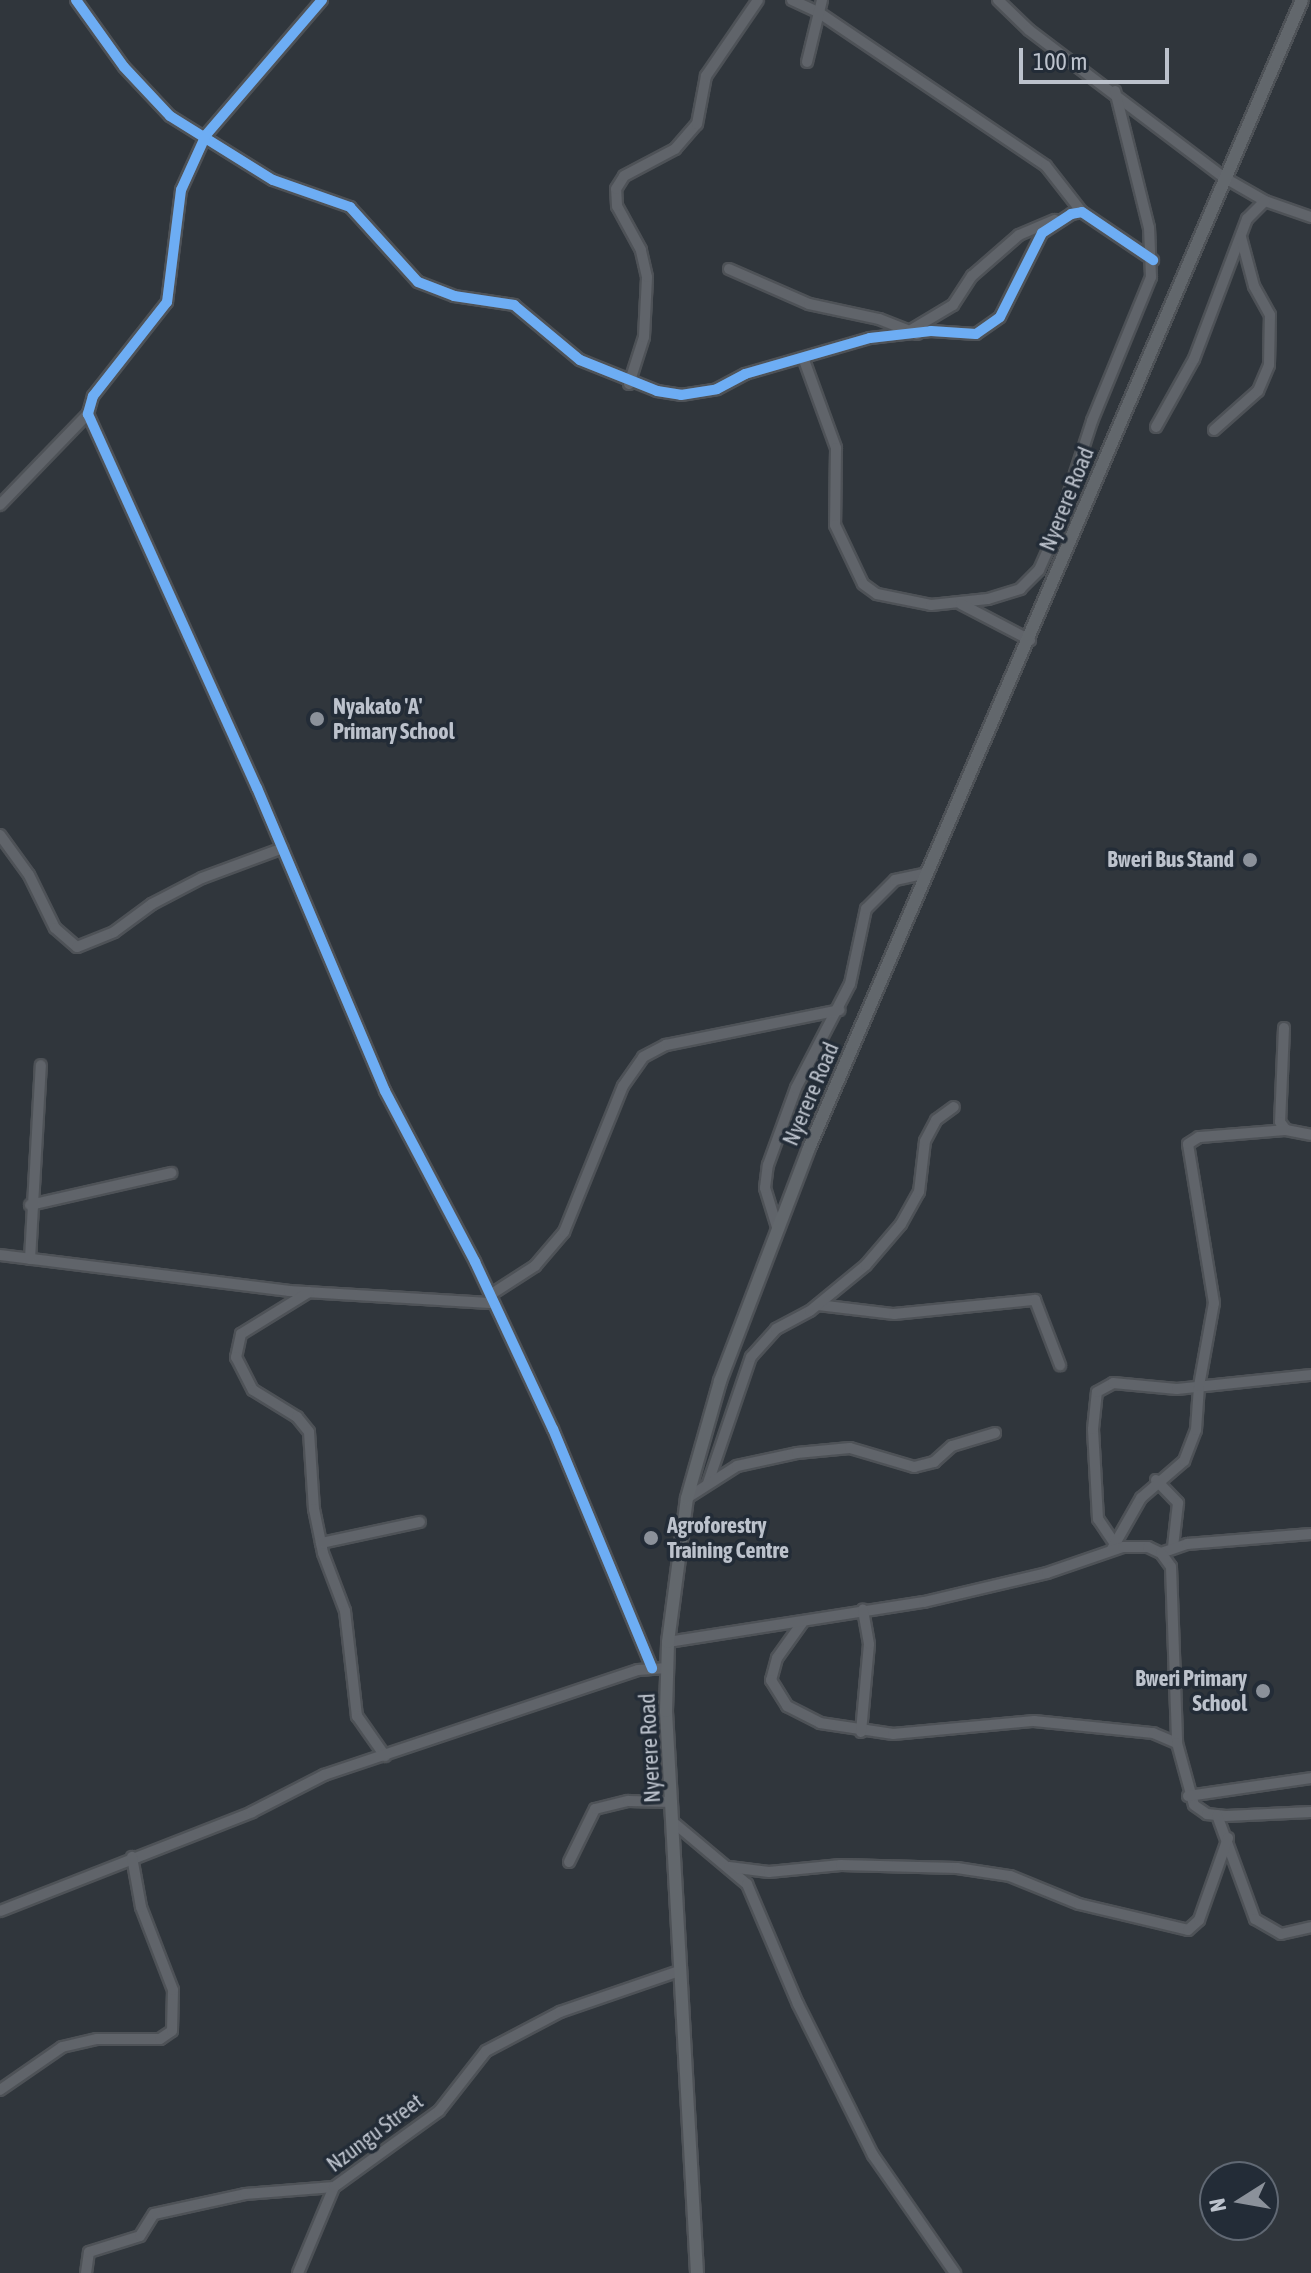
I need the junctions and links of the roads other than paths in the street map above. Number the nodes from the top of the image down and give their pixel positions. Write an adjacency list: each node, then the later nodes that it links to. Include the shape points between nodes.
1 (76, 0): 11 (street, via 158,106)
2 (322, 0): 11 (street)
3 (758, 0): 22 (street, via 706,76 697,124 675,149 624,176 616,189 617,206 641,250 647,277 644,337)
4 (792, 0): 8 (street)
5 (822, 0): 8 (street)
6 (998, 0): 10 (street, via 1029,30)
7 (1302, 0): 12 (main road, Nyerere Road)
8 (818, 12): 9 (street); 14 (street, via 1046,166)
9 (807, 62)
10 (1115, 91): 12 (street); 18 (street)
11 (206, 135): 22 (street, via 228,155 273,180 350,207 418,282 454,296 514,305 580,360); 23 (street, via 181,190 167,302 93,396)
12 (1225, 178): 13 (street); 28 (main road, Nyerere Road)
13 (1265, 201): 15 (street); 17 (street)
14 (1082, 212): 16 (street); 18 (street)
15 (1311, 217)
16 (1060, 219): 20 (street, via 1019,235 980,268 953,305); 20 (street, via 1042,233 990,327 966,335)
17 (1240, 235): 24 (street, via 1194,359); 25 (street, via 1254,286 1270,315 1269,365 1258,391)
18 (1153, 260): 27 (street, via 1039,570 1020,589)
19 (729, 269): 20 (street, via 809,304)
20 (914, 332): 21 (street, via 870,338)
21 (804, 360): 22 (street, via 745,374 698,394); 27 (street, via 836,448 835,525 857,575 877,594 901,601)
22 (629, 384)
23 (88, 414): 26 (street); 30 (street)
24 (1156, 427)
25 (1214, 430)
26 (0, 505)
27 (960, 604): 28 (street)
28 (1030, 640): 31 (main road, Nyerere Road)
29 (0, 835): 30 (street, via 29,875 55,928 77,947 114,932 202,878)
30 (283, 848): 44 (street, via 385,1091)
31 (928, 873): 32 (street, via 903,876 871,899); 40 (main road, Nyerere Road)
32 (839, 1010): 40 (street, via 796,1088 768,1165 765,1188); 44 (street, via 666,1045 643,1057 623,1086 564,1232 535,1266)
33 (1284, 1028): 36 (street, via 1279,1104)
34 (41, 1065): 39 (street)
35 (954, 1107): 45 (street, via 936,1120 925,1141 919,1192 901,1224 866,1265)
36 (1286, 1130): 37 (street); 48 (street, via 1199,1137 1188,1144 1214,1303)
37 (1311, 1135)
38 (171, 1173): 39 (street)
39 (30, 1205): 42 (street)
40 (777, 1227): 52 (main road, Nyerere Road, via 720,1381)
41 (0, 1255): 42 (street)
42 (30, 1259): 43 (street)
43 (309, 1292): 44 (street); 55 (street, via 241,1334 236,1357 253,1390 297,1417 309,1432)
44 (492, 1299): 63 (street, via 558,1440)
45 (818, 1305): 46 (street, via 894,1314 1035,1300); 51 (street, via 776,1329 751,1357)
46 (1060, 1365)
47 (1311, 1375): 48 (street)
48 (1199, 1386): 50 (street, via 1193,1448); 56 (street, via 1164,1389 1122,1383 1097,1392 1093,1429 1098,1519)
49 (995, 1433): 51 (street, via 948,1448 924,1465 836,1448 737,1466)
50 (1156, 1480): 56 (street); 57 (street, via 1178,1503)
51 (708, 1483): 52 (street)
52 (687, 1498): 62 (main road, Nyerere Road)
53 (420, 1522): 55 (street)
54 (1311, 1534): 57 (street)
55 (321, 1543): 67 (street, via 345,1611 359,1724)
56 (1117, 1547): 58 (street)
57 (1173, 1547): 59 (street)
58 (1103, 1552): 59 (street, via 1148,1547); 60 (street, via 1001,1585)
59 (1161, 1553): 66 (street, via 1173,1580)
60 (863, 1610): 61 (street); 65 (street, via 869,1644)
61 (802, 1623): 62 (street, via 750,1626); 65 (street, via 773,1666 771,1680 778,1695 800,1716)
62 (668, 1642): 64 (main road, Nyerere Road)
63 (652, 1668): 64 (street); 67 (street, via 485,1718)
64 (667, 1668): 70 (main road, Nyerere Road)
65 (861, 1732): 66 (street, via 923,1733 1034,1721 1153,1733)
66 (1177, 1743): 69 (street)
67 (385, 1756): 75 (street, via 324,1775 252,1812)
68 (1311, 1778): 69 (street)
69 (1188, 1796): 72 (street, via 1200,1810)
70 (672, 1802): 73 (main road, Nyerere Road); 76 (street, via 601,1806 588,1819)
71 (1311, 1812): 72 (street)
72 (1217, 1815): 74 (street)
73 (673, 1822): 77 (street); 80 (main road, Nyerere Road)
74 (1228, 1838): 77 (street, via 1199,1920 1188,1930 1079,1904 1010,1876 957,1868 841,1865 769,1872); 79 (street, via 1255,1919 1281,1934)
75 (132, 1857): 78 (street); 81 (street, via 141,1907 173,1990 172,2031 160,2039 97,2039 62,2047)
76 (569, 1862)
77 (729, 1867): 86 (street, via 756,1902 798,2004 873,2155)
78 (0, 1911)
79 (1311, 1927)
80 (679, 1971): 82 (street, Nzungu Street, via 510,2034 486,2051 439,2111); 85 (main road, Nyerere Road)
81 (0, 2090)
82 (334, 2187): 83 (street, via 245,2194 154,2214 140,2236 89,2252); 84 (street, Nzungu Street)
83 (86, 2273)
84 (298, 2273)
85 (697, 2273)
86 (955, 2273)

